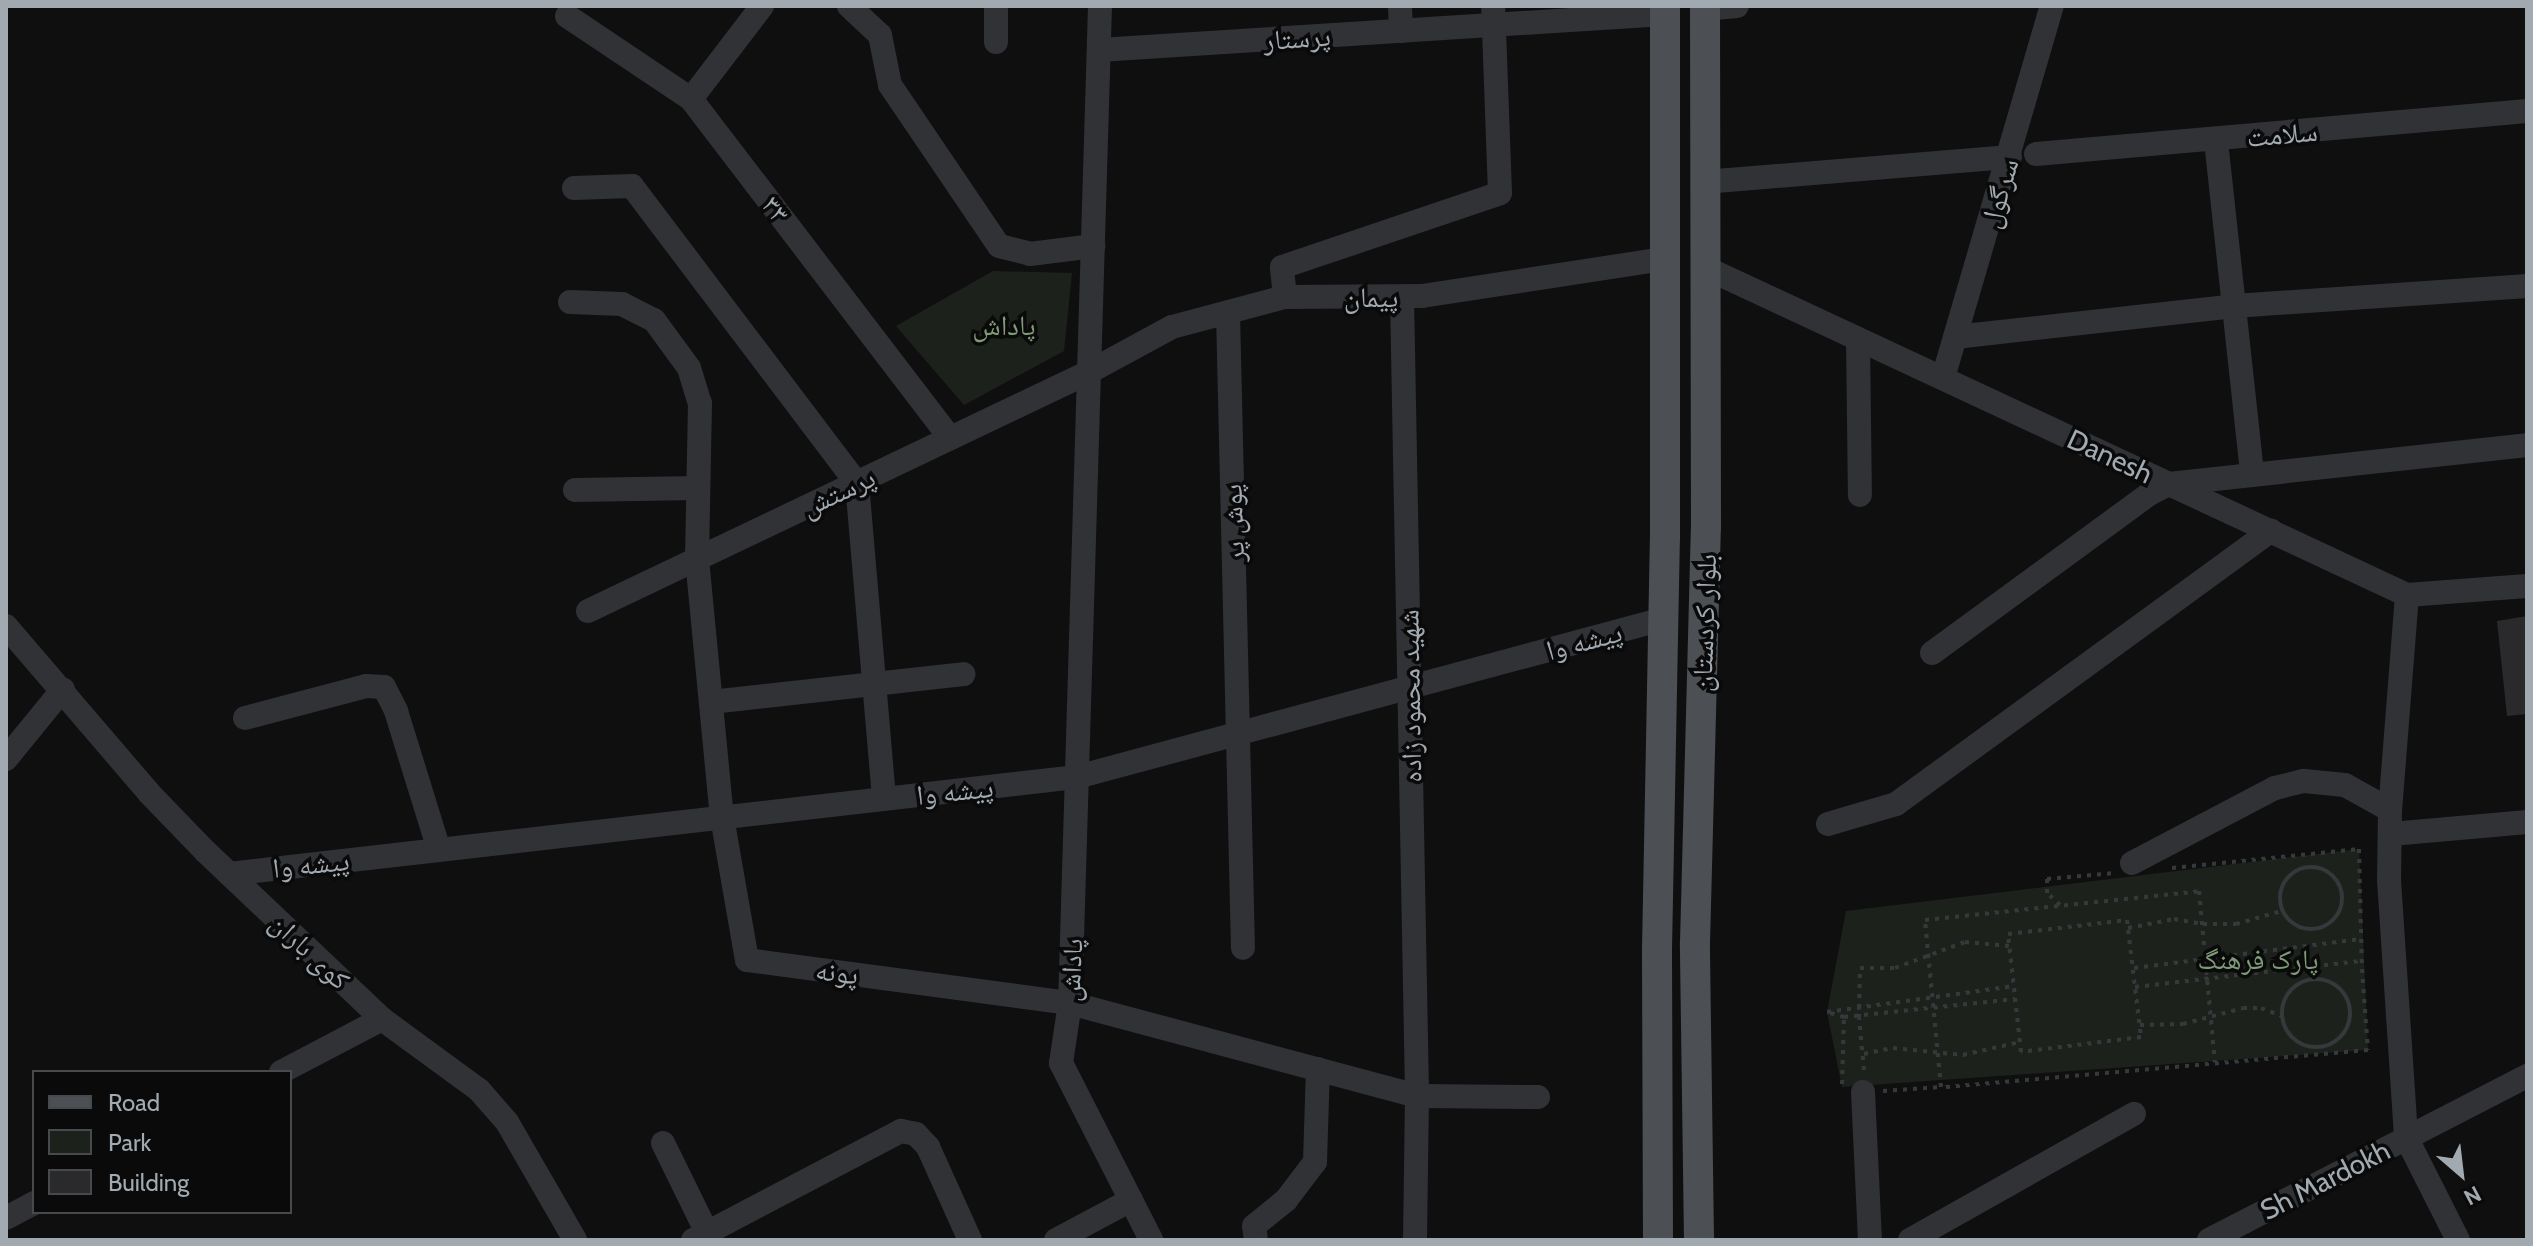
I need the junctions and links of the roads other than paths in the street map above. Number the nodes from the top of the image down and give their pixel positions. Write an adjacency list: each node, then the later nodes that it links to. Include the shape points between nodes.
1 (762, 6): 15 (street)
2 (849, 6): 22 (street, via 880,35 890,85 999,246 1030,254)
3 (996, 6): 13 (street)
4 (1100, 6): 14 (street, پاداش)
5 (1400, 6): 12 (street)
6 (1737, 6): 8 (street)
7 (2052, 6): 19 (street, سرگول)
8 (1704, 8): 20 (main road, بلوار کردستان)
9 (1665, 10): 11 (street, پرستار); 23 (main road, بلوار کردستان)
10 (567, 16): 15 (street, ۳۳)
11 (1494, 16): 12 (street, پرستار); 26 (street, via 1500,193 1282,267)
12 (1401, 31): 14 (street, پرستار)
13 (996, 42)
14 (1099, 50): 22 (street, پاداش)
15 (691, 99): 35 (street, ۳۳)
16 (2527, 111): 17 (street, سلامت)
17 (2216, 141): 18 (street, سلامت); 29 (street)
18 (2036, 154)
19 (2010, 157): 20 (street); 31 (street, سرگول)
20 (1704, 182): 24 (main road, بلوار کردستان)
21 (574, 188): 38 (street, via 632,186)
22 (1093, 246): 33 (street, پاداش)
23 (1664, 259): 27 (street, پیمان); 48 (main road, بلوار کردستان)
24 (1704, 267): 32 (street, Danesh); 91 (main road, بلوار کردستان, via 1706,527 1695,943)
25 (2527, 286): 29 (street)
26 (1285, 297): 27 (street, پیمان); 30 (street, پیمان)
27 (1402, 297): 53 (street, شهید محمود زاده)
28 (570, 302): 40 (street, via 622,304 654,320 672,341 689,368 700,403)
29 (2234, 306): 31 (street); 37 (street)
30 (1228, 313): 33 (street, پیمان, via 1172,327); 57 (street, پوش پر)
31 (1955, 337): 34 (street, سرگول)
32 (1858, 339): 34 (street, Danesh); 42 (street)
33 (1089, 372): 35 (street, پرستش); 59 (street, پاداش)
34 (1943, 378): 39 (street, Danesh)
35 (950, 438): 38 (street, پرستش)
36 (2527, 445): 37 (street)
37 (2252, 475): 39 (street)
38 (857, 483): 44 (street, پرستش); 52 (street)
39 (2169, 484): 43 (street, Danesh); 50 (street)
40 (698, 488): 41 (street); 44 (street)
41 (575, 490)
42 (1860, 495)
43 (2271, 531): 46 (street, Danesh); 64 (street, via 1896,804)
44 (697, 559): 47 (street, پرستش); 55 (street)
45 (2527, 586): 46 (street, Danesh)
46 (2407, 595): 62 (street)
47 (588, 611)
48 (1663, 619): 53 (street, پیشه وا); 90 (main road, بلوار کردستان)
49 (6, 626): 54 (street, کوی باران)
50 (1932, 653)
51 (963, 674): 52 (street)
52 (874, 685): 55 (street); 60 (street)
53 (1410, 687): 57 (street, پیشه وا); 75 (street, شهید محمود زاده)
54 (63, 689): 58 (street); 67 (street, کوی باران, via 149,793)
55 (711, 702): 61 (street)
56 (245, 718): 65 (street, via 358,688 384,687)
57 (1239, 733): 59 (street, پیشه وا); 68 (street, پوش پر)
58 (6, 759)
59 (1077, 777): 60 (street, پیشه وا); 69 (street, پاداش)
60 (884, 799): 61 (street, پیشه وا)
61 (722, 817): 65 (street, پیشه وا); 69 (street, پونه, via 747,960)
62 (2390, 822): 63 (street); 66 (street, via 2345,785 2304,781 2275,788); 78 (street)
63 (2527, 822)
64 (1828, 824)
65 (439, 850): 67 (street, پیشه وا)
66 (2126, 868)
67 (229, 874): 70 (street, کوی باران)
68 (1243, 948)
69 (1070, 1003): 71 (street); 80 (street, پاداش, via 1061,1063)
70 (382, 1019): 72 (street); 84 (street, کوی باران, via 488,1101 507,1122)
71 (1318, 1069): 75 (street); 88 (street, via 1315,1162 1286,1200 1254,1226)
72 (285, 1070)
73 (2527, 1076): 78 (street, Sh Mardokh)
74 (1863, 1092): 92 (street)
75 (1417, 1096): 76 (street); 89 (street, شهید محمود زاده)
76 (1538, 1097)
77 (2134, 1114): 93 (street)
78 (2406, 1137): 94 (street, Sh Mardokh); 95 (street)
79 (663, 1143): 83 (street)
80 (1131, 1200): 86 (street); 87 (street, پاداش)
81 (32, 1204): 82 (street)
82 (6, 1218)
83 (700, 1236): 85 (street, via 901,1131 916,1134 928,1147)
84 (575, 1240)
85 (970, 1240)
86 (1056, 1240)
87 (1151, 1240)
88 (1256, 1240)
89 (1415, 1240)
90 (1658, 1240)
91 (1699, 1240)
92 (1870, 1240)
93 (1910, 1240)
94 (2209, 1240)
95 (2458, 1240)

